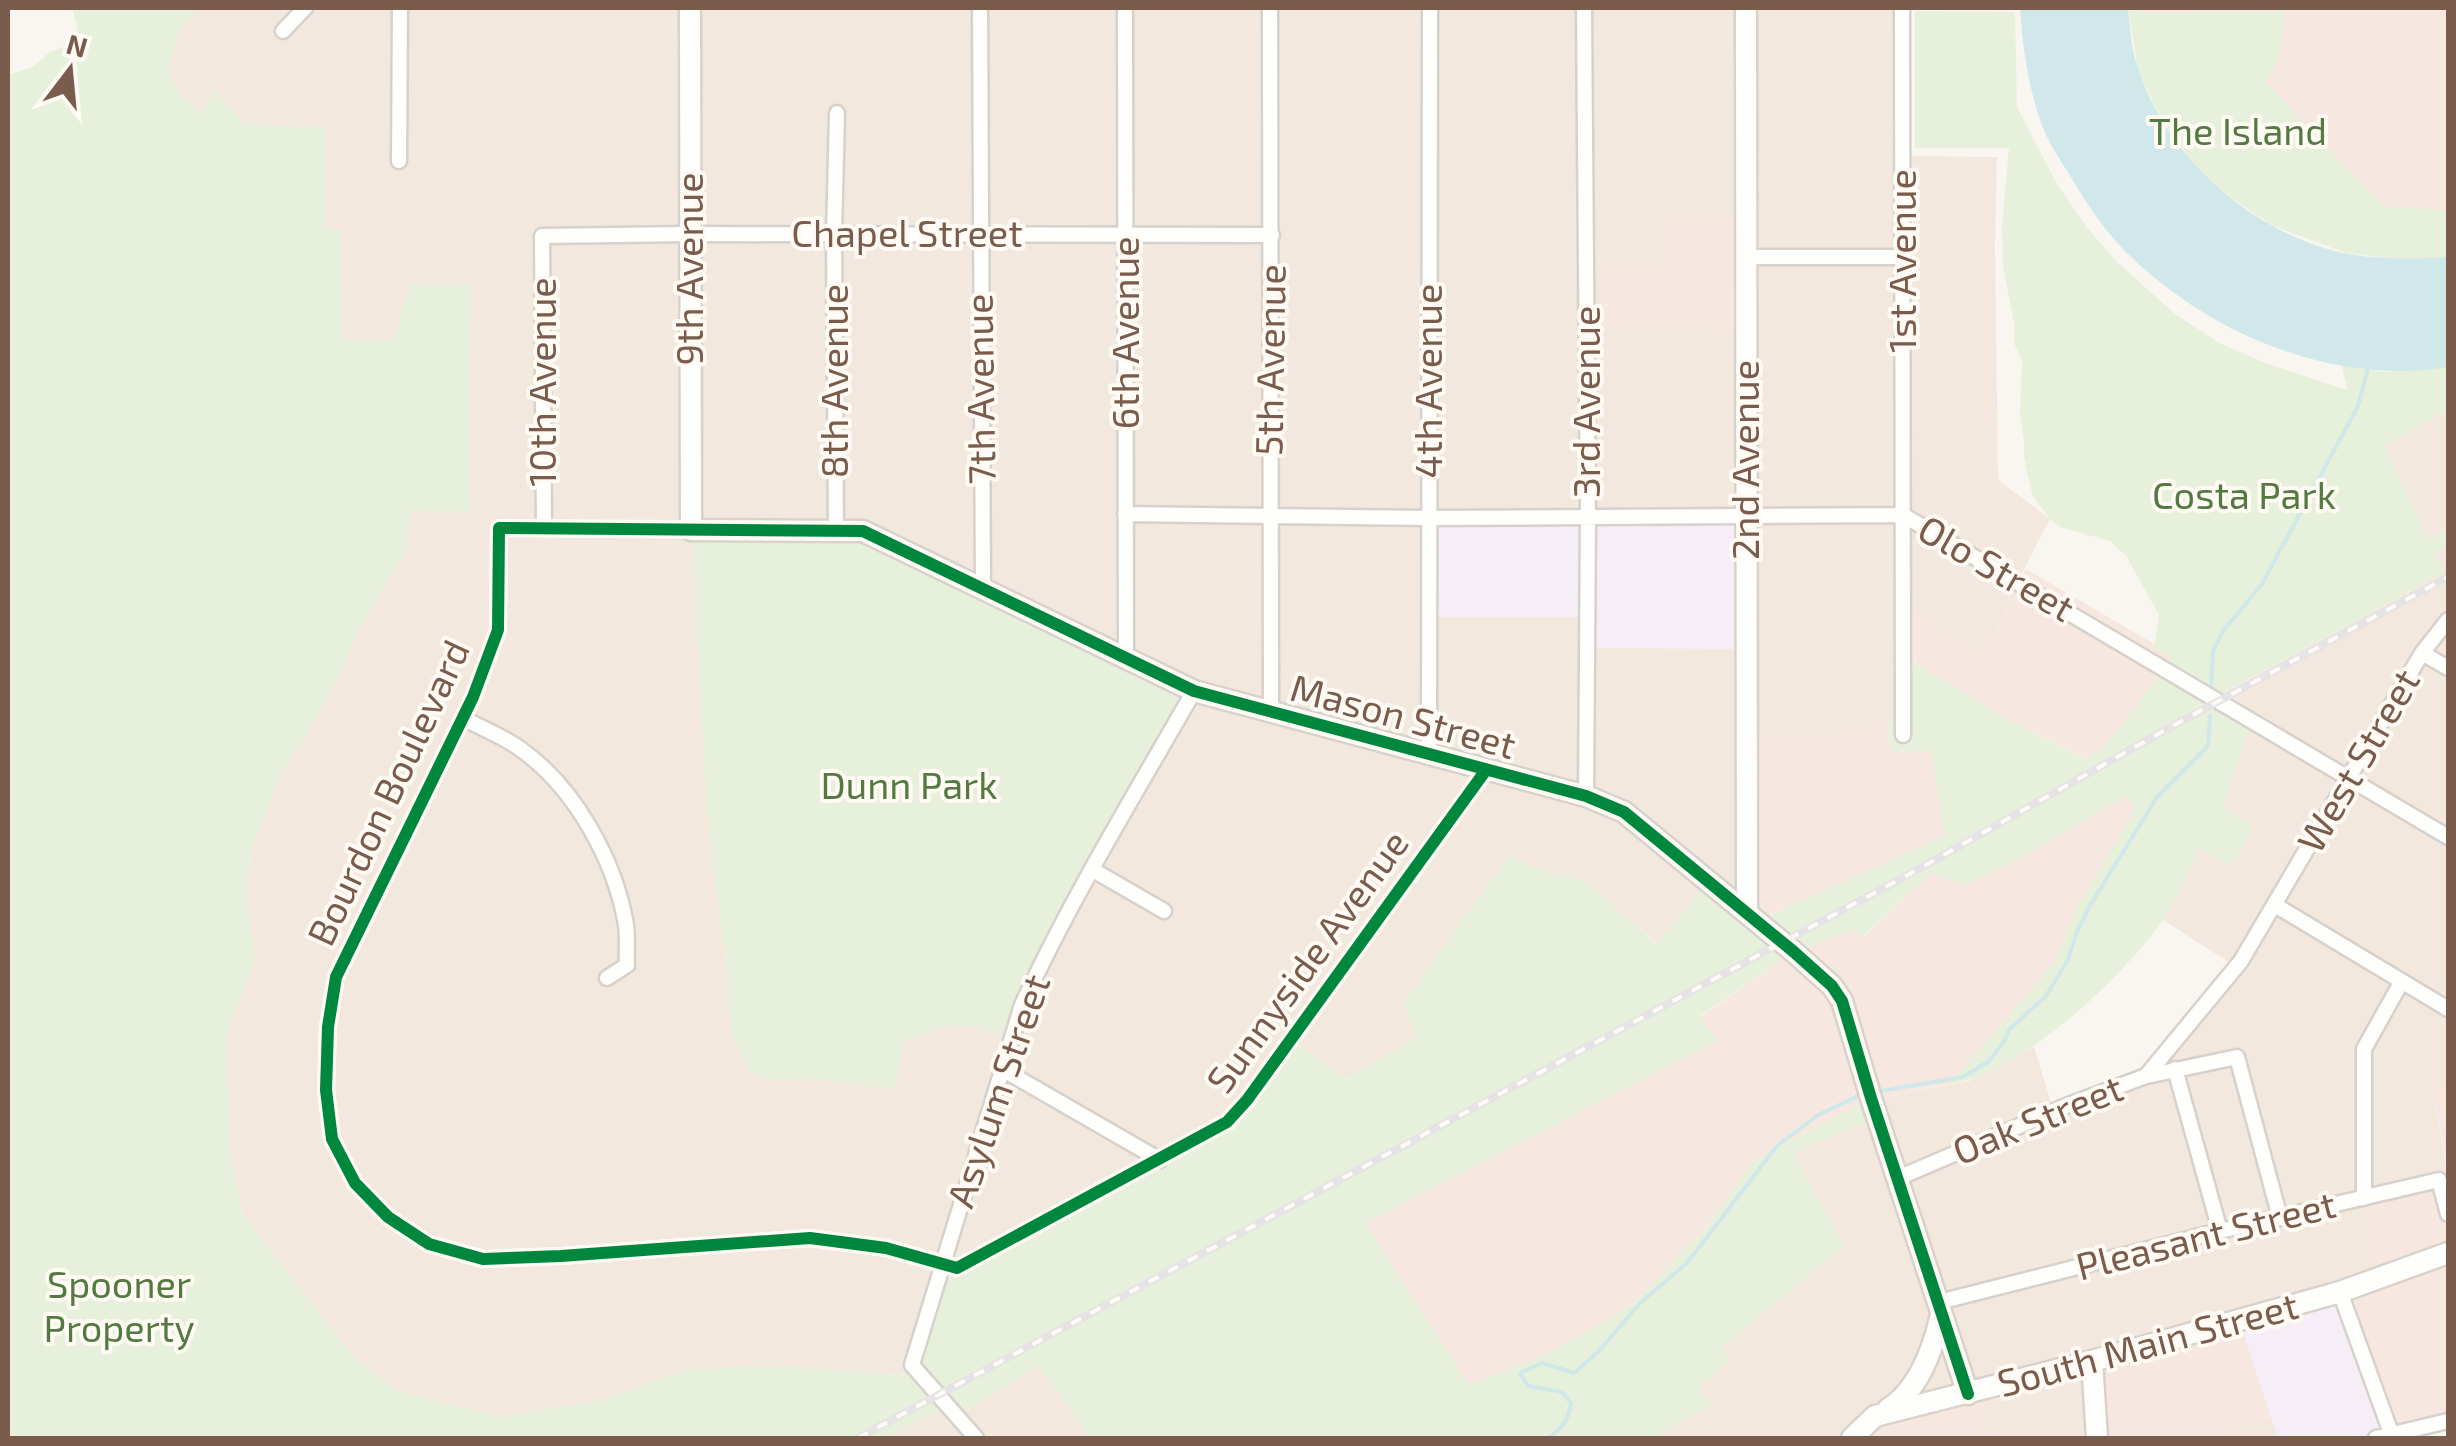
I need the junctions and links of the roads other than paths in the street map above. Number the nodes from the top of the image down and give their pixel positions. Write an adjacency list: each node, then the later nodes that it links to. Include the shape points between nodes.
1 (305, 8): 11 (street)
2 (400, 8): 13 (street)
3 (690, 8): 14 (street, 9th Avenue)
4 (980, 8): 16 (street, 7th Avenue)
5 (1125, 8): 17 (street, 6th Avenue)
6 (1270, 8): 18 (street, 5th Avenue)
7 (1430, 8): 26 (street, 4th Avenue)
8 (1584, 8): 27 (street, 3rd Avenue)
9 (1746, 8): 20 (street, 2nd Avenue)
10 (1902, 8): 21 (street, 1st Avenue)
11 (283, 31)
12 (837, 113): 15 (street, 8th Avenue)
13 (399, 160)
14 (689, 234): 15 (street, Chapel Street); 19 (street, Chapel Street); 30 (street, 9th Avenue)
15 (834, 234): 16 (street, Chapel Street); 31 (street, 8th Avenue)
16 (980, 234): 17 (street, Chapel Street); 32 (street, 7th Avenue)
17 (1126, 234): 18 (street, Chapel Street); 22 (street, 6th Avenue)
18 (1272, 235): 24 (street, 5th Avenue)
19 (542, 236): 29 (street, 10th Avenue)
20 (1745, 257): 21 (street); 25 (street, 2nd Avenue)
21 (1903, 257): 23 (street, 1st Avenue)
22 (1125, 514): 24 (street, Olo Street); 35 (street, 6th Avenue)
23 (1903, 514): 25 (street, Olo Street); 40 (street, 1st Avenue); 43 (street, Olo Street)
24 (1269, 516): 26 (street, Olo Street); 38 (street, 5th Avenue)
25 (1747, 517): 27 (street, Olo Street); 49 (street, 2nd Avenue)
26 (1428, 518): 27 (street, Olo Street); 41 (street, 4th Avenue)
27 (1588, 518): 44 (street, 3rd Avenue)
28 (499, 528): 29 (street, Mason Street); 39 (street, Bourdon Boulevard, via 498,630)
29 (544, 528): 30 (street, Mason Street)
30 (691, 530): 31 (street, Mason Street)
31 (836, 530): 32 (street, Mason Street, via 863,531)
32 (983, 590): 35 (street, Mason Street)
33 (2448, 620): 34 (street, West Street)
34 (2422, 653): 36 (street); 43 (street, West Street)
35 (1126, 660): 37 (street, Mason Street)
36 (2448, 668)
37 (1194, 692): 38 (street, Mason Street); 46 (street, Asylum Street)
38 (1271, 713): 41 (street, Mason Street)
39 (463, 718): 50 (street, via 520,748 561,786 593,831 626,928 626,964); 63 (street, Bourdon Boulevard, via 336,977 326,1090 332,1139 355,1183 388,1217 429,1244 483,1259 810,1238)
40 (1904, 735)
41 (1429, 754): 42 (street, Mason Street)
42 (1486, 770): 44 (street, Mason Street); 56 (street, Sunnyside Avenue, via 1247,1100 1226,1122)
43 (2349, 778): 45 (street, Olo Street); 47 (street, West Street)
44 (1586, 796): 49 (street, Mason Street, via 1624,812)
45 (2448, 838)
46 (1093, 870): 48 (street); 53 (street, Asylum Street, via 1022,1005)
47 (2275, 904): 51 (street); 55 (street, Oak Street, via 2241,962)
48 (1164, 912)
49 (1747, 912): 57 (street, Mason Street, via 1842,1001)
50 (607, 978)
51 (2402, 981): 52 (street); 58 (street, via 2364,1049)
52 (2448, 1008)
53 (1002, 1069): 56 (street); 63 (street, Asylum Street)
54 (2176, 1069): 55 (street); 60 (street, via 2237,1057); 61 (street)
55 (2146, 1076): 57 (street, Oak Street)
56 (1160, 1160): 63 (street, Sunnyside Avenue, via 956,1268)
57 (1898, 1178): 65 (street, Mason Street)
58 (2364, 1198): 59 (street, Pleasant Street, via 2439,1180); 60 (street, Pleasant Street)
59 (2448, 1214)
60 (2280, 1218): 61 (street, Pleasant Street)
61 (2220, 1231): 65 (street, Pleasant Street)
62 (2448, 1253): 64 (street, South Main Street)
63 (942, 1263): 71 (street, Asylum Street, via 912,1364)
64 (2340, 1292): 66 (street, South Main Street); 70 (street)
65 (1940, 1307): 67 (street, Mason Street); 68 (street, via 1914,1384)
66 (2092, 1361): 67 (street, South Main Street); 73 (street)
67 (1968, 1394): 68 (street, South Main Street)
68 (1875, 1416): 72 (street)
69 (2448, 1421): 70 (street)
70 (2392, 1433): 74 (street)
71 (976, 1438)
72 (1852, 1438)
73 (2098, 1438)
74 (2376, 1438)

